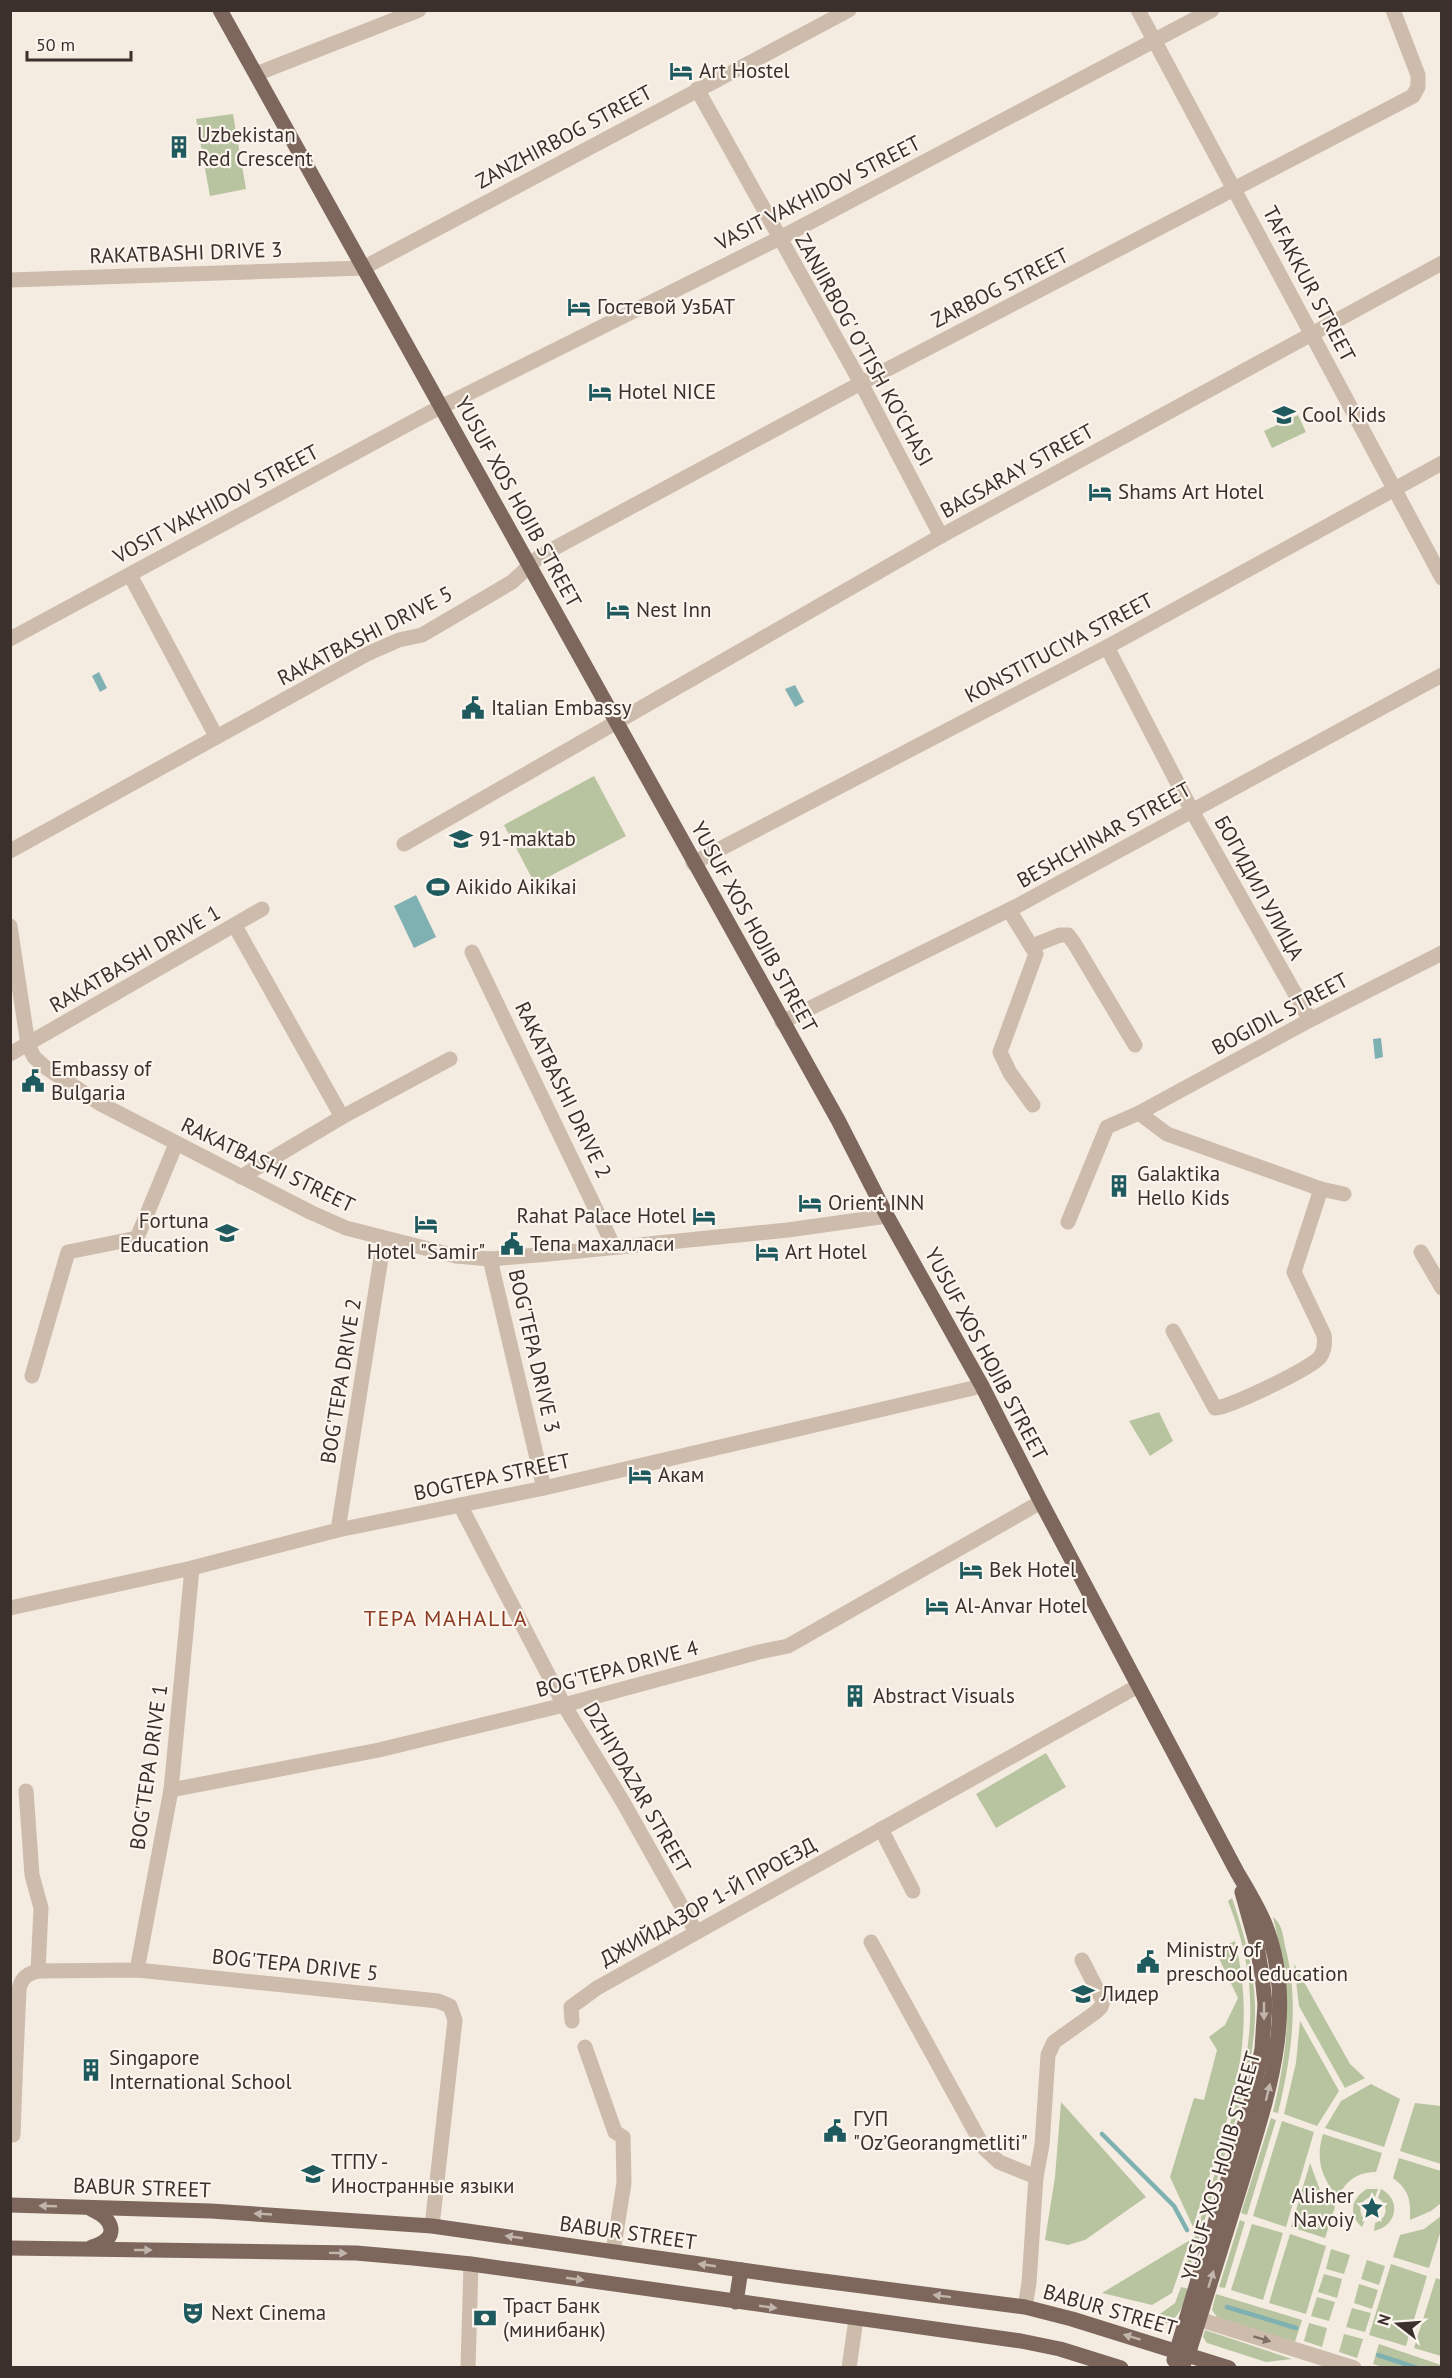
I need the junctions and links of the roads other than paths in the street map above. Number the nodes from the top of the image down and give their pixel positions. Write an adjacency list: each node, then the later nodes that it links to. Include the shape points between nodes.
1 (220, 10): 8 (main road, YUSUF XOS HOJIB STREET)
2 (418, 10): 8 (street)
3 (849, 10): 9 (street, ZANZHIRBOG STREET)
4 (1138, 10): 7 (street, TAFAKKUR STREET)
5 (1212, 10): 7 (street, VASIT VAKHIDOV STREET)
6 (1393, 10): 10 (street, ZARBOG STREET, via 1418,75 1413,96)
7 (1154, 40): 10 (street, TAFAKKUR STREET); 11 (street, VASIT VAKHIDOV STREET)
8 (256, 74): 13 (main road, YUSUF XOS HOJIB STREET)
9 (697, 89): 11 (street, ZANJIRBOG' O'TISH KO'CHASI); 13 (street, ZANZHIRBOG STREET)
10 (1234, 190): 15 (street, TAFAKKUR STREET); 16 (street, ZARBOG STREET)
11 (780, 238): 16 (street, ZANJIRBOG' O'TISH KO'CHASI); 17 (street, VASIT VAKHIDOV STREET)
12 (1442, 263): 15 (street, BAGSARАY STREET)
13 (363, 268): 14 (street, RAKATBASHI DRIVE 3); 17 (main road, YUSUF XOS HOJIB STREET)
14 (10, 280)
15 (1312, 333): 19 (street, TAFAKKUR STREET); 20 (street, BAGSARАY STREET)
16 (861, 383): 20 (street, ZANJIRBOG' O'TISH KO'CHASI); 21 (street, ZARBOG STREET, via 550,550)
17 (441, 406): 21 (main road, YUSUF XOS HOJIB STREET); 22 (street, VOSIT VAKHIDOV STREET)
18 (1442, 463): 19 (street, KONSTITUCIYA STREET)
19 (1393, 489): 23 (street, TAFAKKUR STREET); 25 (street, KONSTITUCIYA STREET)
20 (941, 536): 27 (street, BAGSARАY STREET)
21 (529, 567): 27 (main road, YUSUF XOS HOJIB STREET); 28 (street, RAKATBASHI DRIVE 5, via 512,582 422,635 367,654)
22 (130, 575): 24 (street, VOSIT VAKHIDOV STREET); 28 (street)
23 (1442, 578)
24 (10, 639)
25 (1107, 647): 29 (street, БОГИДИЛ УЛИЦА); 32 (street, KONSTITUCIYA STREET)
26 (1442, 675): 29 (street, BESHCHINAR STREET)
27 (615, 722): 30 (street, BAGSARАY STREET); 32 (main road, YUSUF XOS HOJIB STREET)
28 (216, 736): 31 (street, RAKATBASHI DRIVE 5)
29 (1192, 811): 34 (street, BESHCHINAR STREET); 40 (street, БОГИДИЛ УЛИЦА)
30 (404, 844)
31 (10, 851)
32 (693, 863): 41 (main road, YUSUF XOS HOJIB STREET)
33 (262, 909): 36 (street, RAKATBASHI DRIVE 1)
34 (1009, 910): 37 (street); 41 (street, BESHCHINAR STREET)
35 (10, 926): 43 (street)
36 (235, 926): 43 (street, RAKATBASHI DRIVE 1); 48 (street)
37 (1032, 946): 42 (street, via 1068,935); 46 (street, via 1036,954 1000,1052)
38 (472, 952): 56 (street, RAKATBASHI DRIVE 2)
39 (1442, 953): 40 (street, BOGIDIL STREET)
40 (1310, 1020): 47 (street, BOGIDIL STREET)
41 (782, 1022): 53 (main road, YUSUF XOS HOJIB STREET)
42 (1135, 1044)
43 (28, 1045): 44 (street, RAKATBASHI DRIVE 1); 49 (street, RAKATBASHI STREET, via 34,1057 56,1075)
44 (10, 1054)
45 (450, 1059): 48 (street)
46 (1033, 1105)
47 (1139, 1113): 51 (street, via 1167,1134); 54 (street, BOGIDIL STREET, via 1107,1127)
48 (342, 1117): 50 (street)
49 (176, 1144): 50 (street, RAKATBASHI STREET); 61 (street, via 137,1238 68,1252)
50 (241, 1177): 55 (street, RAKATBASHI STREET, via 328,1221)
51 (1321, 1188): 52 (street); 60 (street, via 1294,1272 1324,1335 1325,1345 1319,1358 1268,1388 1215,1408)
52 (1344, 1194)
53 (887, 1216): 56 (street, RAKATBASHI STREET); 62 (main road, YUSUF XOS HOJIB STREET)
54 (1068, 1222)
55 (384, 1239): 58 (street, RAKATBASHI STREET, via 456,1256); 66 (street, BOG'TEPA DRIVE 2)
56 (614, 1247): 58 (street, RAKATBASHI STREET)
57 (1421, 1252): 59 (street)
58 (490, 1259): 63 (street, BOG'TEPA DRIVE 3)
59 (1442, 1288)
60 (1173, 1331)
61 (32, 1376)
62 (982, 1386): 63 (street, BOGTEPA STREET); 64 (main road, YUSUF XOS HOJIB STREET)
63 (544, 1488): 65 (street, BOGTEPA STREET)
64 (1041, 1502): 69 (main road, YUSUF XOS HOJIB STREET); 70 (street, BOG'TEPA DRIVE 4, via 788,1646)
65 (460, 1505): 66 (street, BOGTEPA STREET); 70 (street, DZHIYDAZAR STREET)
66 (339, 1530): 67 (street, BOGTEPA STREET)
67 (192, 1568): 68 (street, BOGTEPA STREET); 71 (street, BOG'TEPA DRIVE 1)
68 (10, 1608)
69 (1138, 1686): 73 (street, ДЖИЙДАЗОР 1-Й ПРОЕЗД); 95 (main road, YUSUF XOS HOJIB STREET, via 1260,1912 1278,1988 1279,2035 1263,2112)
70 (564, 1705): 71 (street, BOG'TEPA DRIVE 4, via 379,1750); 75 (street, DZHIYDAZAR STREET)
71 (171, 1790): 78 (street, BOG'TEPA DRIVE 1)
72 (26, 1791): 79 (street, via 32,1875 41,1908)
73 (881, 1829): 74 (street); 75 (street, ДЖИЙДАЗОР 1-Й ПРОЕЗД)
74 (913, 1892)
75 (696, 1932): 80 (street, ДЖИЙДАЗОР 1-Й ПРОЕЗД, via 597,1988 571,2007)
76 (871, 1942): 84 (street, via 984,2148 999,2162)
77 (1082, 1960): 84 (street, via 1103,2001 1096,2012 1054,2042 1048,2055)
78 (137, 1970): 79 (street, BOG'TEPA DRIVE 5); 87 (street, BOG'TEPA DRIVE 5, via 438,2001 450,2006 455,2020)
79 (38, 1971): 82 (street, via 21,1980)
80 (572, 2021)
81 (585, 2047): 90 (street, via 615,2132 623,2137 624,2183)
82 (13, 2080): 83 (street)
83 (13, 2135)
84 (1036, 2176): 94 (street)
85 (10, 2205): 86 (main road, BABUR STREET, one-way to 85)
86 (89, 2207): 87 (main road, BABUR STREET, one-way to 86); 89 (main road, via 104,2214 111,2228 109,2238)
87 (432, 2226): 90 (main road, BABUR STREET, one-way to 87)
88 (10, 2248): 91 (main road, one-way to 91, via 357,2253)
89 (86, 2249)
90 (613, 2252): 92 (main road, BABUR STREET, one-way to 90)
91 (471, 2264): 93 (main road, one-way to 93); 98 (street)
92 (741, 2270): 93 (main road); 94 (main road, BABUR STREET, one-way to 92)
93 (736, 2302): 96 (main road, one-way to 96)
94 (1025, 2307): 97 (main road, BABUR STREET, one-way to 94)
95 (1193, 2317): 97 (main road, YUSUF XOS HOJIB STREET); 103 (street, one-way to 103)
96 (856, 2319): 99 (street); 100 (main road, via 1021,2341)
97 (1181, 2358): 101 (main road, YUSUF XOS HOJIB STREET); 102 (main road, BABUR STREET)
98 (468, 2367)
99 (849, 2367)
100 (1121, 2367)
101 (1174, 2367)
102 (1229, 2367)
103 (1354, 2367)

